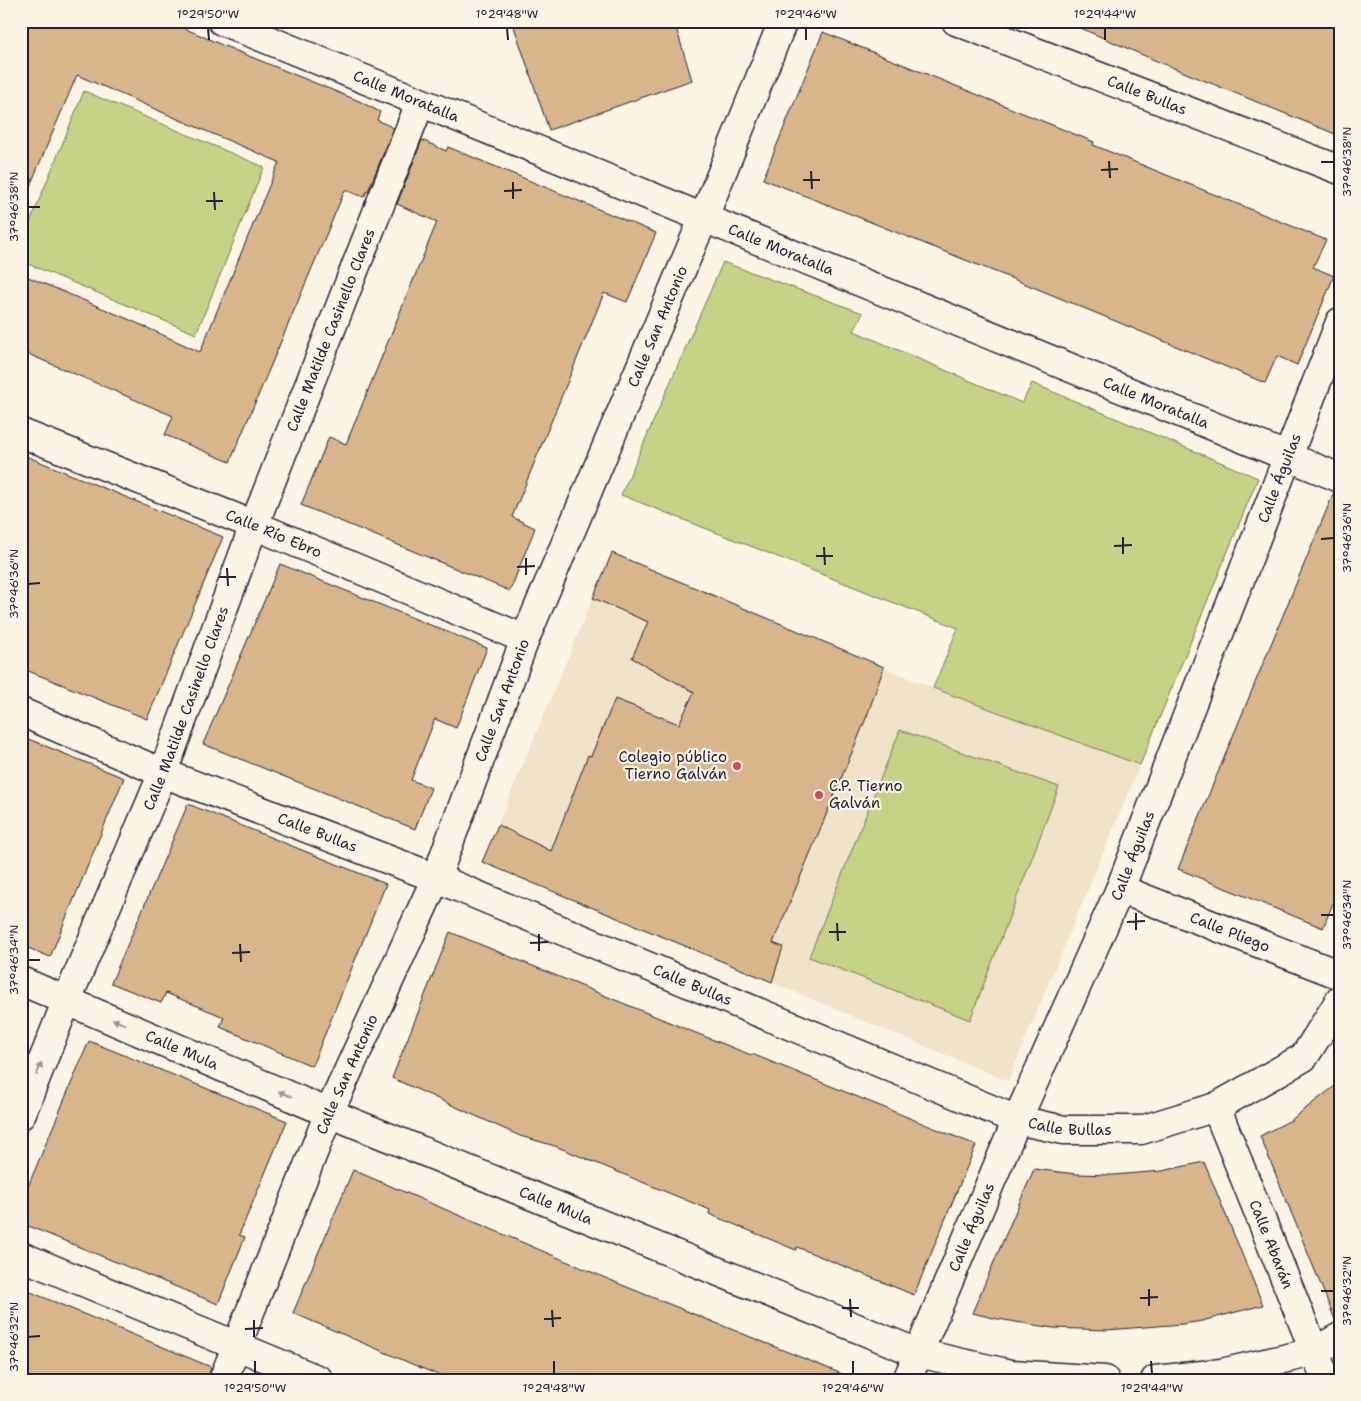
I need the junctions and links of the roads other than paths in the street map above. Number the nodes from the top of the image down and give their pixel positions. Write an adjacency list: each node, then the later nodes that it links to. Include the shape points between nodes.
1 (222, 21): 4 (street, Calle Moratalla)
2 (783, 21): 6 (street, Calle San Antonio)
3 (956, 21): 5 (street, Calle Bullas)
4 (420, 103): 6 (street, Calle Moratalla); 11 (street, Calle Matilde Casinello Clares)
5 (1340, 170)
6 (704, 217): 9 (street, Calle Moratalla); 12 (street, Calle San Antonio)
7 (1340, 322): 9 (street, Calle Águilas)
8 (21, 433): 11 (street, Calle Río Ebro)
9 (1289, 456): 10 (street, Calle Moratalla); 16 (street, Calle Águilas)
10 (1340, 478)
11 (254, 525): 12 (street, Calle Río Ebro); 14 (street, Calle Matilde Casinello Clares)
12 (525, 640): 15 (street, Calle San Antonio)
13 (21, 712): 14 (street, Calle Bullas)
14 (163, 773): 15 (street, Calle Bullas); 19 (street, Calle Matilde Casinello Clares)
15 (436, 878): 22 (street, Calle San Antonio); 24 (street, Calle Bullas)
16 (1120, 889): 17 (street, Calle Pliego); 24 (street, Calle Águilas)
17 (1340, 975)
18 (21, 981): 19 (street, Calle Mula)
19 (67, 1000): 22 (street, Calle Mula, one-way to 19); 23 (street, Calle Matilde Casinello Clares, one-way to 19)
20 (1340, 1000): 21 (street, Calle Bullas, via 1304,1057)
21 (1216, 1107): 24 (street, Calle Bullas, via 1141,1130 1064,1130); 28 (street, Calle Abarán)
22 (329, 1113): 27 (street, Calle San Antonio); 29 (street, Calle Mula)
23 (21, 1115)
24 (1017, 1120): 29 (street, Calle Águilas)
25 (21, 1256): 27 (street)
26 (1340, 1337): 28 (street)
27 (237, 1346): 30 (street, Calle San Antonio); 31 (street)
28 (1314, 1352): 34 (street, via 1221,1373); 35 (street, Calle Abarán)
29 (918, 1353): 32 (street, Calle Águilas); 33 (street, Calle Mula, via 1011,1374)
30 (223, 1380)
31 (319, 1380)
32 (907, 1380)
33 (1105, 1380)
34 (1155, 1380)
35 (1326, 1380)

